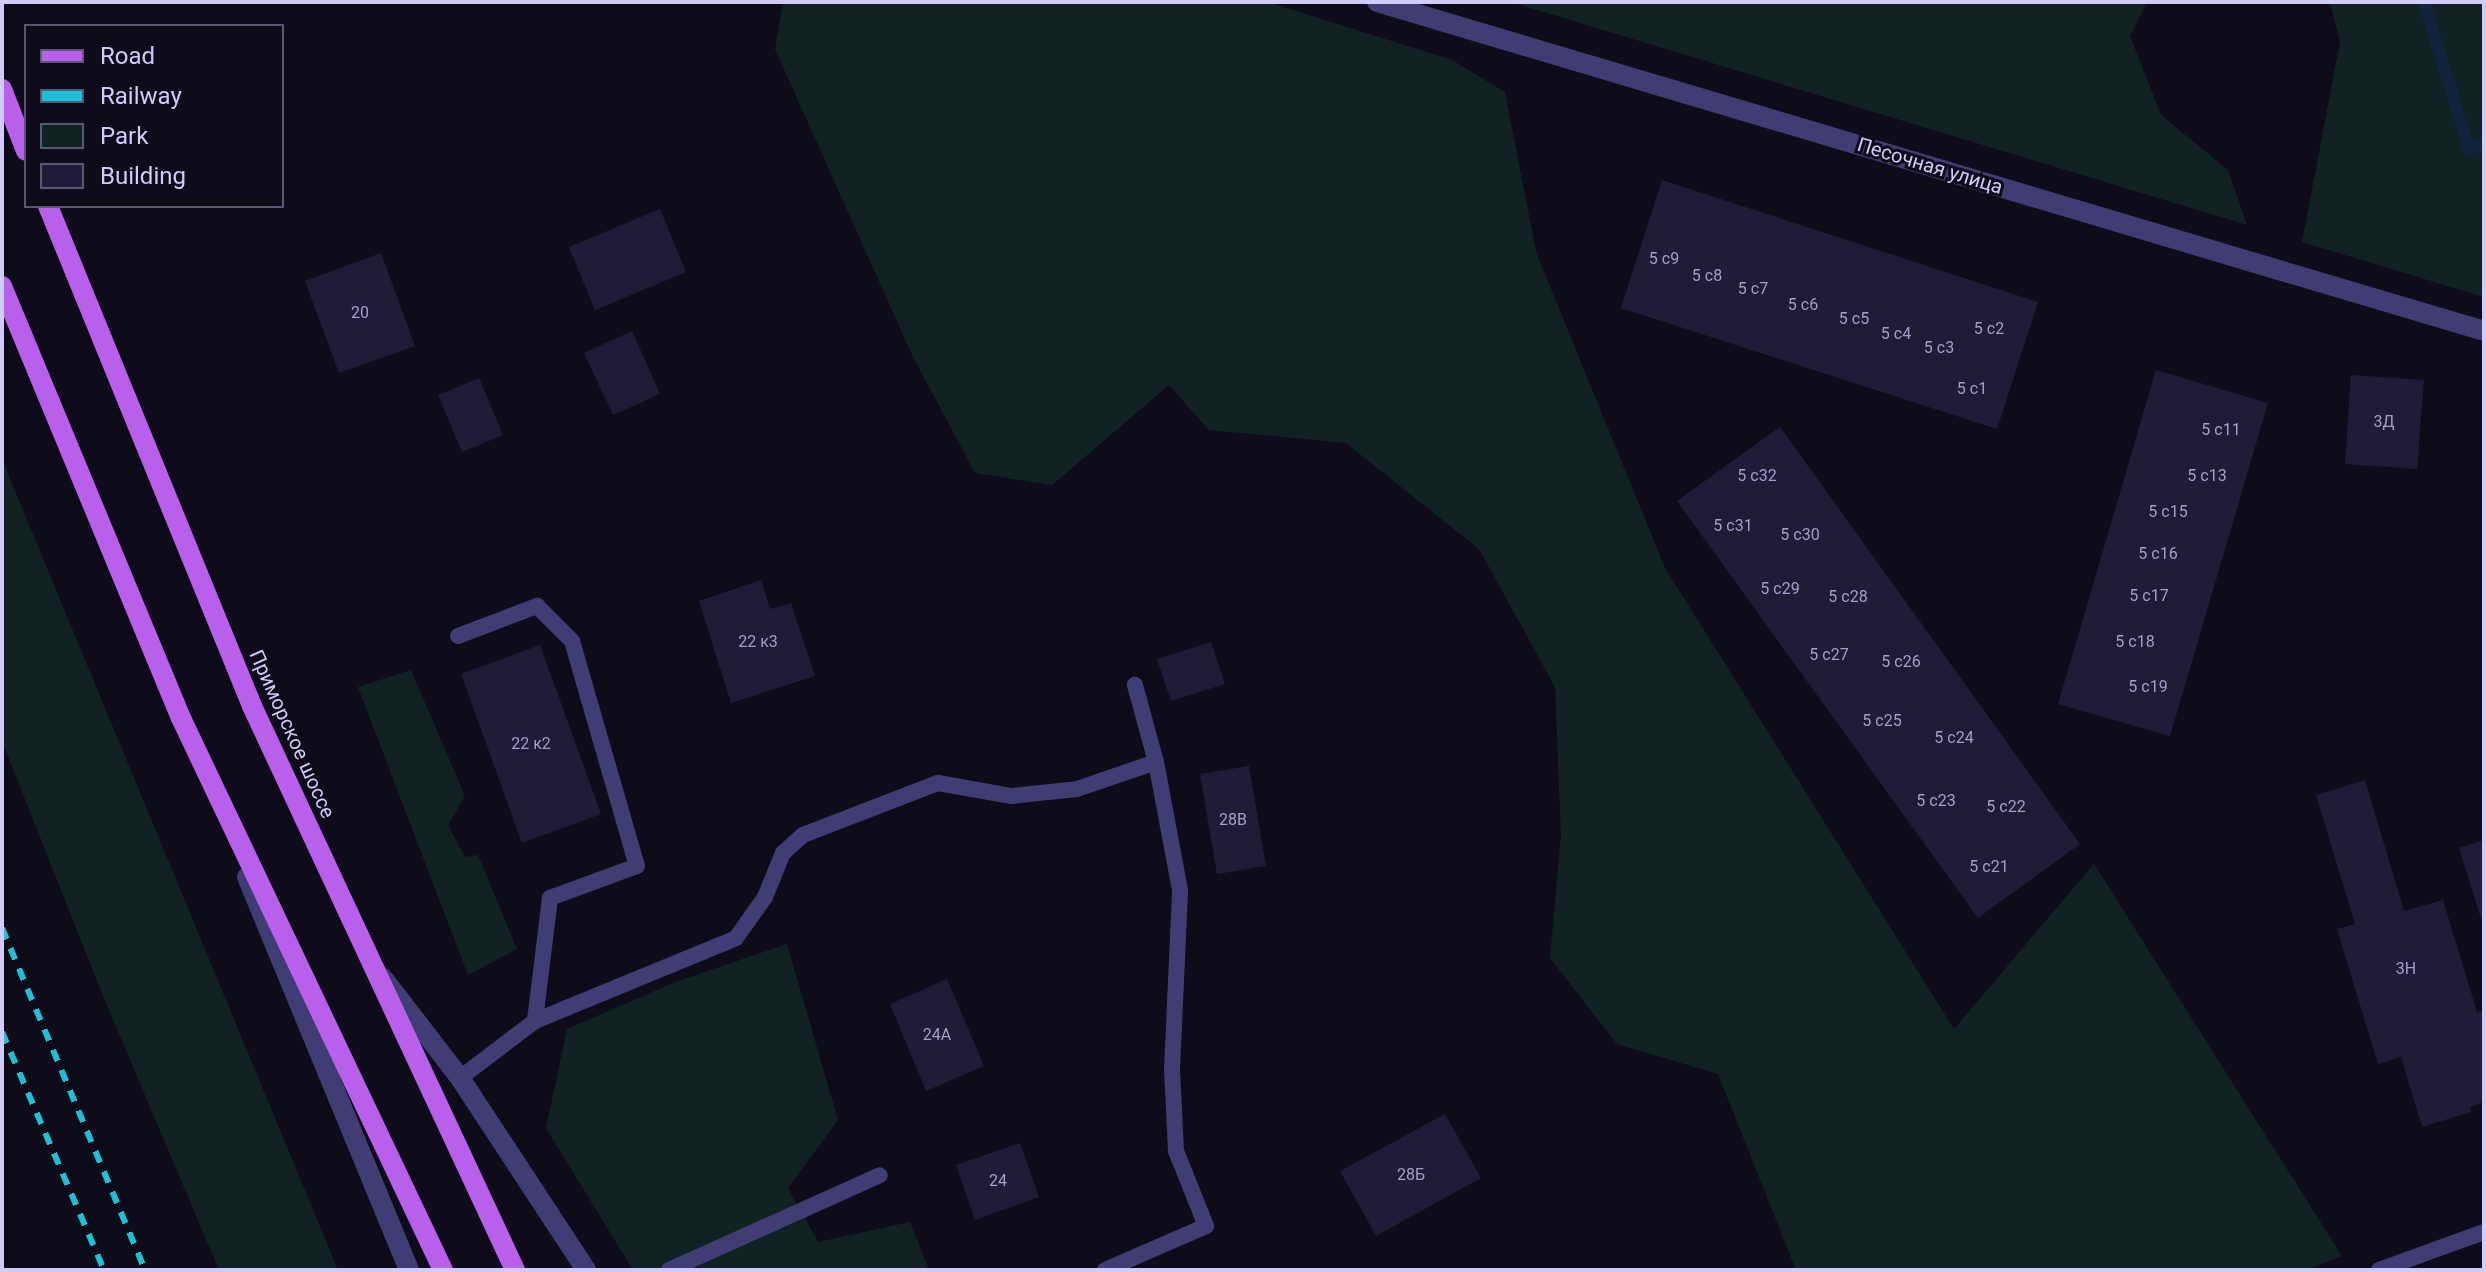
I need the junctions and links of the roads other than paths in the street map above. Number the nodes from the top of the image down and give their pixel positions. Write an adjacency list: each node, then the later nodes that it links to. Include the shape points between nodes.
1 (1377, 2): 6 (street, Песочная улица)
2 (2, 89): 3 (main road)
3 (24, 146)
4 (49, 208): 11 (main road, Приморское шоссе, via 252,706)
5 (2, 286): 9 (main road)
6 (2484, 331)
7 (458, 636): 12 (lane, via 537,606 572,641 637,866 550,898)
8 (1135, 685): 10 (lane)
9 (181, 718): 16 (street); 17 (main road)
10 (1156, 762): 12 (lane, via 1077,789 1025,795 938,783 803,835 783,853 765,897 736,938); 21 (lane, via 1180,890 1172,1069 1176,1151 1206,1226)
11 (363, 953): 13 (street); 18 (main road, Приморское шоссе)
12 (535, 1021): 13 (lane)
13 (460, 1078): 19 (street)
14 (880, 1175): 20 (lane)
15 (2484, 1232): 22 (lane)
16 (409, 1270)
17 (443, 1270)
18 (515, 1270)
19 (586, 1270)
20 (669, 1270)
21 (1105, 1270)
22 (2379, 1270)

